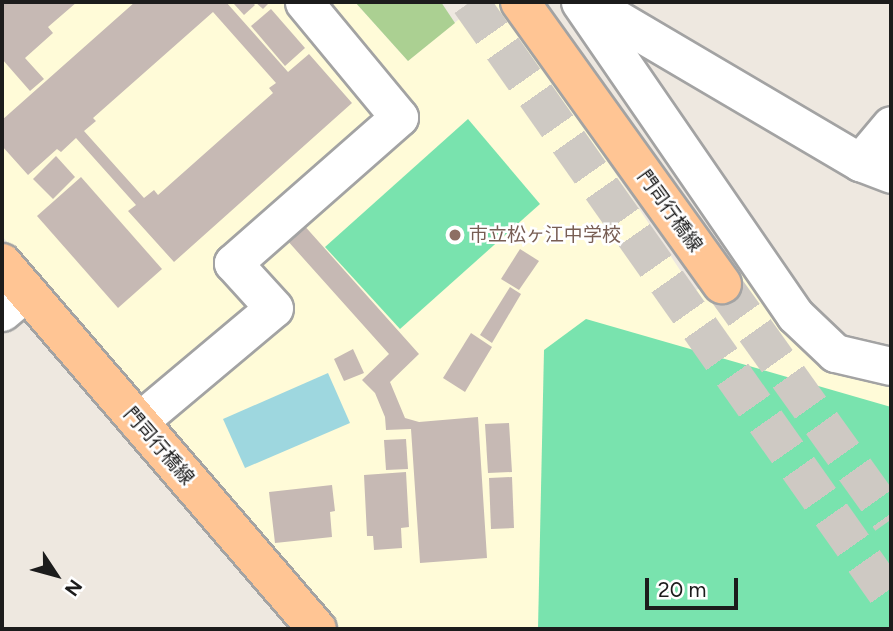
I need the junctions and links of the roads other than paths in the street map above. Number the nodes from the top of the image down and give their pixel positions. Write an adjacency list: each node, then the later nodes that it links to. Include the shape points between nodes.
1 (304, 2): 11 (street, via 399,117 233,263 274,308)
2 (520, 2): 8 (main road, 門司行橋線)
3 (580, 2): 10 (street, via 795,315 835,354)
4 (589, 2): 6 (street)
5 (891, 125): 6 (street)
6 (876, 168)
7 (2, 263): 9 (main road, 門司行橋線)
8 (722, 284)
9 (14, 302): 11 (main road, 門司行橋線)
10 (891, 366)
11 (138, 422): 12 (main road, 門司行橋線)
12 (317, 629)

